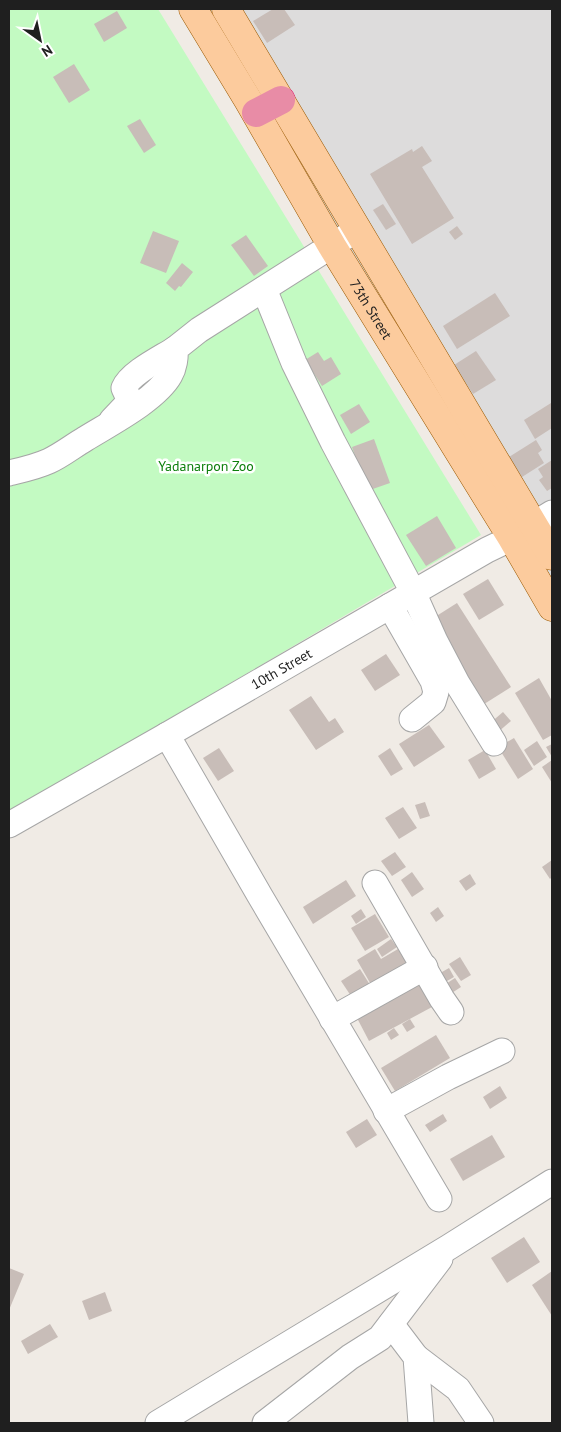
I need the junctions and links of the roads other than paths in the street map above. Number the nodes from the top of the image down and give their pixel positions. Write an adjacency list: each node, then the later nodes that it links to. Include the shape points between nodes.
1 (193, 9): 4 (main road, 73th Street)
2 (226, 9): 3 (main road, 73th Street)
3 (281, 100): 4 (highway); 5 (main road, 73th Street)
4 (256, 113): 6 (main road, 73th Street)
5 (358, 229): 6 (street); 9 (main road, 73th Street)
6 (332, 246): 7 (street); 9 (main road, 73th Street)
7 (264, 289): 8 (street, via 175,349 170,375 156,391 106,427 51,460); 11 (street, via 311,398)
8 (9, 474)
9 (533, 525): 10 (main road, 73th Street); 11 (street, 10th Street); 13 (main road, 73th Street)
10 (552, 556)
11 (413, 592): 12 (street, 10th Street); 16 (street, via 457,684)
12 (390, 606): 14 (street, via 434,681 436,692 433,702); 15 (street, 10th Street)
13 (552, 607)
14 (412, 719)
15 (167, 735): 17 (street, 10th Street); 21 (street)
16 (494, 743)
17 (9, 824)
18 (374, 883): 19 (street)
19 (425, 967): 20 (street); 21 (street)
20 (451, 1012)
21 (332, 1019): 23 (street)
22 (502, 1051): 23 (street)
23 (386, 1111): 25 (street)
24 (552, 1182): 26 (street)
25 (439, 1199)
26 (449, 1247): 27 (street); 29 (street)
27 (391, 1324): 28 (street); 30 (street, via 380,1338 350,1357)
28 (416, 1356): 31 (street); 32 (street, via 458,1389)
29 (158, 1423)
30 (266, 1423)
31 (421, 1423)
32 (481, 1423)

